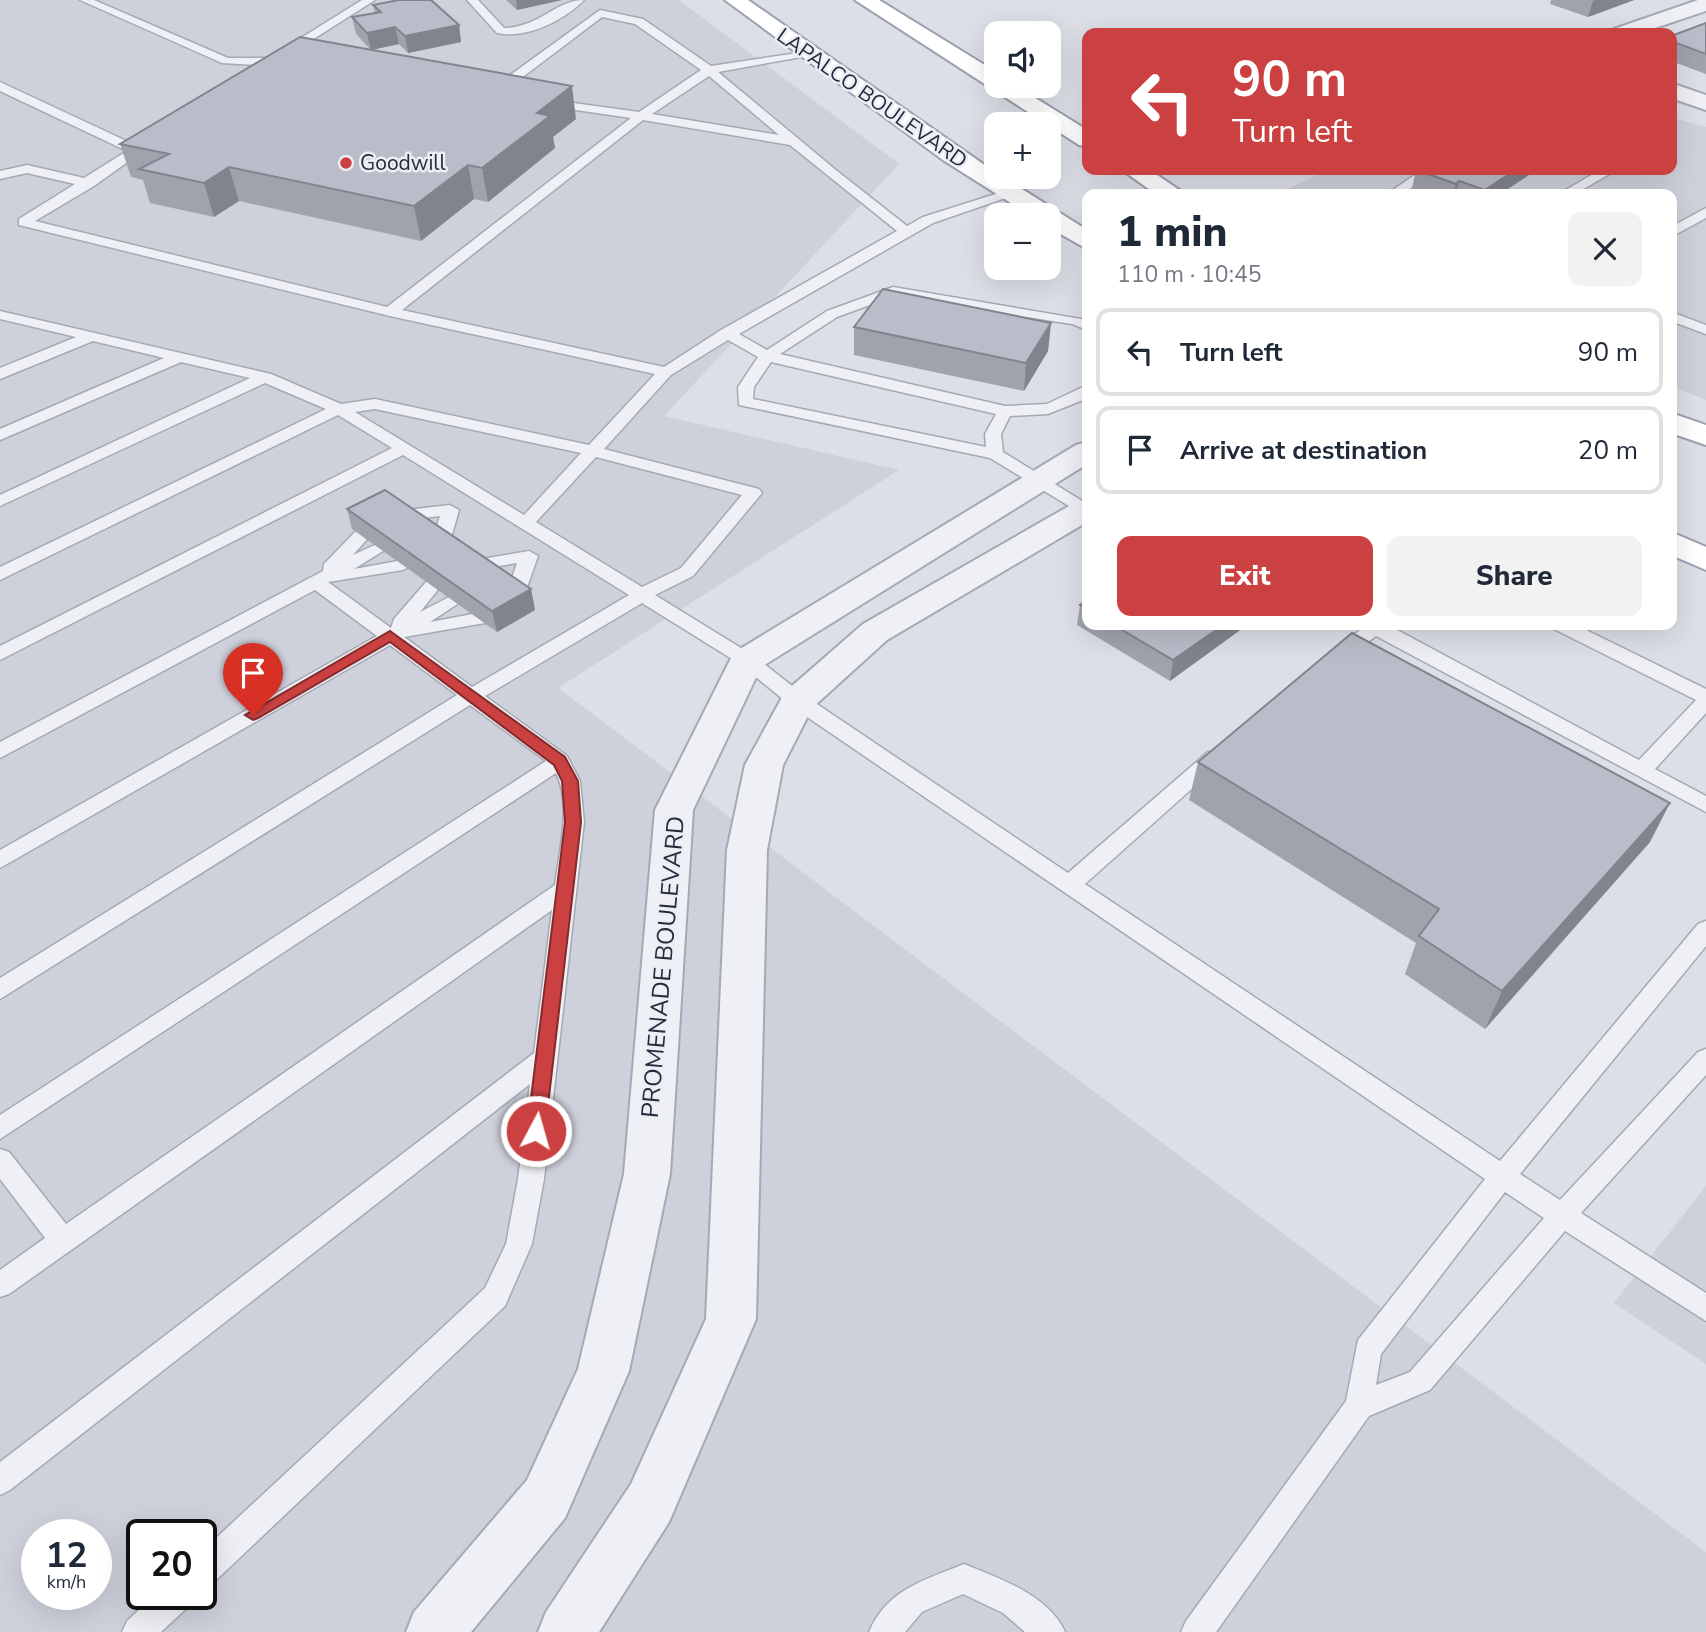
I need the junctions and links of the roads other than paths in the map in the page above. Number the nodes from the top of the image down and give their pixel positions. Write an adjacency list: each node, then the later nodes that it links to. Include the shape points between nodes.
1 (85, 0): 10 (lane, via 226,61)
2 (370, 0): 10 (lane)
3 (472, 0): 4 (lane, via 501,31 512,32 540,26)
4 (579, 0)
5 (735, 0): 9 (main road, LAPALCO BOULEVARD)
6 (865, 0): 13 (main road)
7 (1706, 4): 8 (street)
8 (1636, 28)
9 (807, 53): 12 (lane); 32 (main road, LAPALCO BOULEVARD)
10 (271, 62): 11 (lane); 14 (lane)
11 (297, 65)
12 (709, 69): 19 (lane); 19 (lane, via 639,20 600,13 488,92); 22 (lane)
13 (984, 74)
14 (249, 76)
15 (0, 86): 23 (lane)
16 (1677, 92): 18 (street)
17 (1020, 98): 21 (main road)
18 (1706, 103)
19 (641, 116): 22 (lane); 37 (lane)
20 (160, 136): 23 (lane)
21 (1082, 137)
22 (795, 142): 36 (lane)
23 (137, 151): 28 (lane)
24 (0, 175): 28 (lane, via 27,169)
25 (1142, 175): 29 (main road)
26 (1422, 175): 30 (lane)
27 (1600, 175): 31 (lane)
28 (89, 183): 37 (lane, via 24,222)
29 (1165, 189)
30 (1401, 189)
31 (1575, 189)
32 (1013, 193): 34 (main road, LAPALCO BOULEVARD); 36 (lane, via 929,220)
33 (1706, 212): 35 (lane)
34 (1067, 227)
35 (1677, 229)
36 (907, 232): 42 (lane)
37 (390, 312): 46 (lane)
38 (3, 318): 43 (lane)
39 (1677, 318): 41 (lane)
40 (1082, 321): 44 (lane, via 893,291 832,314)
41 (1706, 330)
42 (726, 333): 44 (lane); 46 (lane)
43 (90, 337): 45 (lane); 47 (lane)
44 (768, 356): 51 (lane); 57 (lane, via 746,387 745,402)
45 (178, 357): 48 (lane); 53 (lane)
46 (666, 372): 56 (lane)
47 (0, 374)
48 (265, 377): 50 (lane); 61 (lane)
49 (1082, 393): 51 (lane, via 1043,412)
50 (339, 409): 55 (lane); 56 (lane, via 375,404); 77 (lane)
51 (1004, 411): 57 (lane, via 993,434)
52 (1677, 424): 54 (main road)
53 (0, 435)
54 (1706, 436)
55 (401, 450): 60 (lane); 89 (lane)
56 (593, 451): 66 (lane); 81 (lane, via 753,493 687,572)
57 (995, 454): 59 (lane)
58 (1082, 454): 59 (street)
59 (1037, 482): 62 (lane); 90 (street)
60 (478, 495): 63 (lane); 66 (lane)
61 (0, 501)
62 (1082, 508)
63 (450, 510): 65 (lane); 67 (lane); 70 (lane)
64 (1082, 512): 94 (street, via 875,632)
65 (398, 516)
66 (526, 523): 69 (lane)
67 (416, 528)
68 (361, 536): 79 (lane)
69 (556, 541): 73 (lane); 81 (lane)
70 (440, 544)
71 (1677, 545): 74 (main road)
72 (379, 548): 79 (lane)
73 (529, 556): 76 (lane); 78 (lane); 82 (lane)
74 (1706, 560)
75 (403, 565): 79 (lane)
76 (470, 566)
77 (0, 574)
78 (490, 579)
79 (316, 582): 88 (lane); 96 (lane)
80 (432, 586): 88 (lane)
81 (643, 594): 90 (lane); 92 (lane)
82 (515, 596)
83 (453, 601): 88 (lane)
84 (478, 619): 88 (lane)
85 (1372, 630): 91 (lane)
86 (1384, 630): 98 (lane)
87 (1571, 630): 93 (lane)
88 (390, 636): 92 (lane); 100 (lane)
89 (0, 654)
90 (747, 660): 94 (lane); 119 (street, PROMENADE BOULEVARD, via 674,810 647,1174 603,1371 546,1499)
91 (1324, 666)
92 (472, 695): 97 (lane); 104 (lane)
93 (1706, 699): 98 (lane)
94 (798, 701): 101 (lane); 120 (street, via 764,765 747,850 731,1319 650,1503)
95 (1232, 742): 101 (lane)
96 (0, 751)
97 (560, 761): 102 (lane, via 570,781 573,822); 107 (lane)
98 (1641, 771): 99 (lane)
99 (1706, 805)
100 (0, 860)
101 (1071, 883): 109 (lane)
102 (564, 890): 105 (lane); 111 (lane)
103 (1706, 930): 109 (lane)
104 (0, 990)
105 (544, 1059): 115 (lane); 116 (lane, via 519,1244 495,1297)
106 (1706, 1059): 110 (lane)
107 (0, 1128)
108 (0, 1160): 111 (lane)
109 (1504, 1178): 110 (lane); 114 (lane, via 1368,1349)
110 (1562, 1216): 113 (lane); 114 (lane, via 1420,1381)
111 (63, 1241): 112 (lane)
112 (0, 1285)
113 (1706, 1308)
114 (1359, 1406): 123 (lane)
115 (0, 1480)
116 (217, 1558)
117 (162, 1610): 118 (lane)
118 (138, 1632)
119 (434, 1632)
120 (566, 1632)
121 (885, 1632): 122 (lane, via 911,1601 964,1579 1014,1602)
122 (1049, 1632)
123 (1197, 1632)

